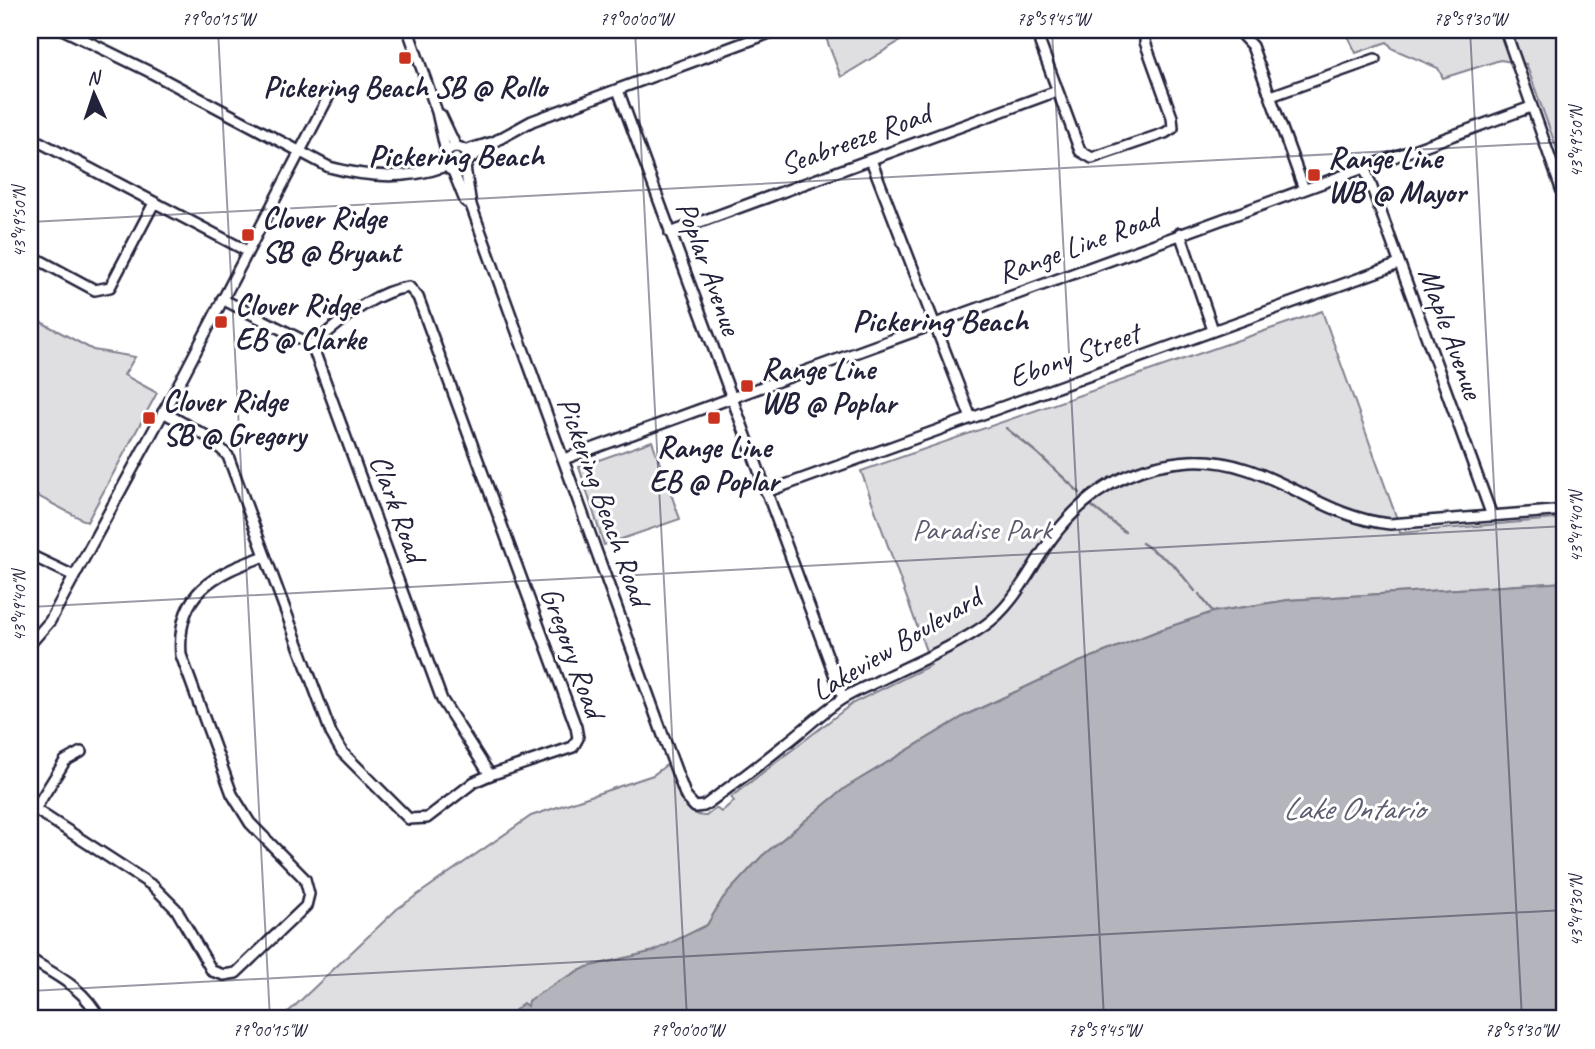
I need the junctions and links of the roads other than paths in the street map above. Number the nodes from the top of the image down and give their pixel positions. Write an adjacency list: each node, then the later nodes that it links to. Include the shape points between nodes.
1 (64, 30): 16 (street)
2 (408, 30): 14 (street, Pickering Beach Road)
3 (778, 30): 10 (street)
4 (1040, 30): 11 (street)
5 (1146, 30): 11 (street, via 1145,42 1173,128 1091,158 1080,151)
6 (1237, 30): 12 (street, via 1252,46)
7 (1505, 30): 13 (street)
8 (1375, 58): 12 (street)
9 (331, 90): 16 (street)
10 (618, 90): 17 (street, via 532,121); 25 (street, Poplar Avenue)
11 (1057, 91): 18 (street, Seabreeze Road)
12 (1271, 96): 21 (street)
13 (1531, 107): 20 (street, Range Line Road); 22 (street)
14 (437, 112): 17 (street, Pickering Beach Road); 19 (street, Pickering Beach Road)
15 (30, 137): 23 (street)
16 (300, 151): 19 (street, via 329,167 382,177); 27 (street)
17 (463, 156): 19 (street); 19 (street); 24 (street, Pickering Beach Road)
18 (871, 160): 25 (street, Seabreeze Road); 31 (street)
19 (447, 162): 24 (street, Pickering Beach Road)
20 (1364, 166): 21 (street, Range Line Road); 29 (street, Maple Avenue)
21 (1304, 189): 26 (street, Range Line Road)
22 (1565, 200)
23 (154, 203): 27 (street); 28 (street, via 110,286 95,290)
24 (471, 205): 37 (street, Pickering Beach Road)
25 (670, 233): 34 (street, Poplar Avenue)
26 (1180, 233): 31 (street, Range Line Road); 32 (street)
27 (247, 251): 30 (street)
28 (30, 255)
29 (1399, 264): 32 (street, Ebony Street); 40 (street, Maple Avenue)
30 (222, 299): 33 (street); 35 (street)
31 (934, 324): 34 (street, Range Line Road); 36 (street)
32 (1213, 330): 36 (street, Ebony Street)
33 (312, 345): 47 (street, Clark Road, via 443,700); 47 (street, Gregory Road, via 366,303 393,289 409,287 418,297 578,738 573,747)
34 (731, 398): 37 (street, Range Line Road); 38 (street, Poplar Avenue)
35 (163, 412): 42 (street, Gregory Road, via 210,438 228,456); 43 (street)
36 (971, 418): 38 (street, Ebony Street)
37 (564, 459): 49 (street, Pickering Beach Road, via 677,774 689,802)
38 (766, 492): 45 (street, Poplar Avenue)
39 (1565, 510): 40 (street, Lakeview Boulevard)
40 (1492, 516): 45 (street, Lakeview Boulevard, via 1377,523 1332,509 1264,474 1229,463 1191,461 1149,467 1116,480 1081,504 1046,545 1015,594 986,625)
41 (30, 555): 43 (street)
42 (265, 556): 47 (street, Gregory Road, via 331,733 342,752 409,819 427,818); 48 (street, via 233,566 196,595 180,631 181,655 232,794 250,823 305,879 306,906 236,974 212,971 176,909 153,886)
43 (74, 576): 44 (street, via 50,621)
44 (30, 644)
45 (843, 698): 49 (street, Lakeview Boulevard)
46 (81, 752): 48 (street, via 65,761)
47 (490, 775)
48 (32, 807)
49 (698, 808)
50 (30, 959): 51 (street, via 76,988 91,1001)
51 (100, 1019)

